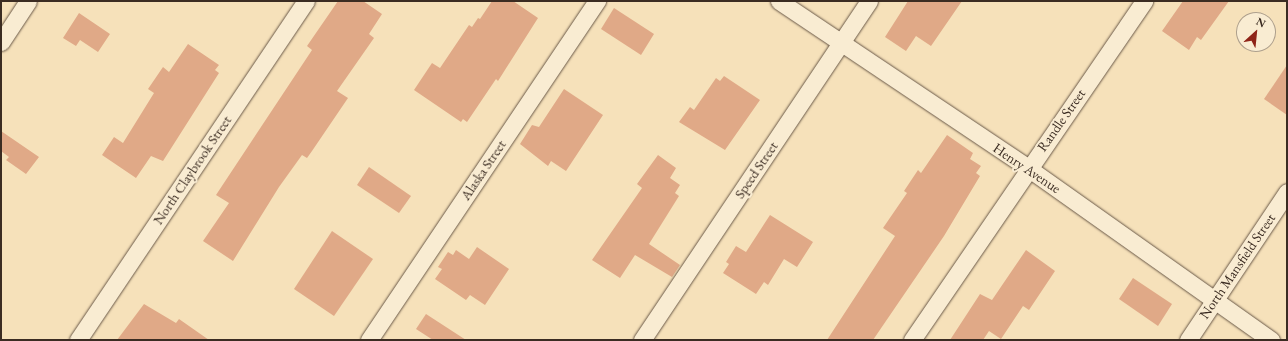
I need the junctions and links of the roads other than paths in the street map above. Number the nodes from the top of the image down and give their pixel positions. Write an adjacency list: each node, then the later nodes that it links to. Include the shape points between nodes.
1 (28, 1): 7 (street)
2 (306, 1): 12 (street, North Claybrook Street)
3 (597, 1): 13 (street, Alaska Street)
4 (779, 1): 8 (street, Henry Avenue)
5 (869, 1): 8 (street, Speed Street)
6 (1144, 1): 9 (street, Randle Street)
7 (1, 42)
8 (840, 43): 9 (street, Henry Avenue); 14 (street, Speed Street)
9 (1028, 168): 11 (street, Henry Avenue); 15 (street, Randle Street)
10 (1287, 192): 11 (street, North Mansfield Street)
11 (1215, 299): 16 (street, North Mansfield Street); 17 (street, Henry Avenue)
12 (78, 340)
13 (369, 340)
14 (642, 340)
15 (912, 340)
16 (1188, 340)
17 (1271, 340)

